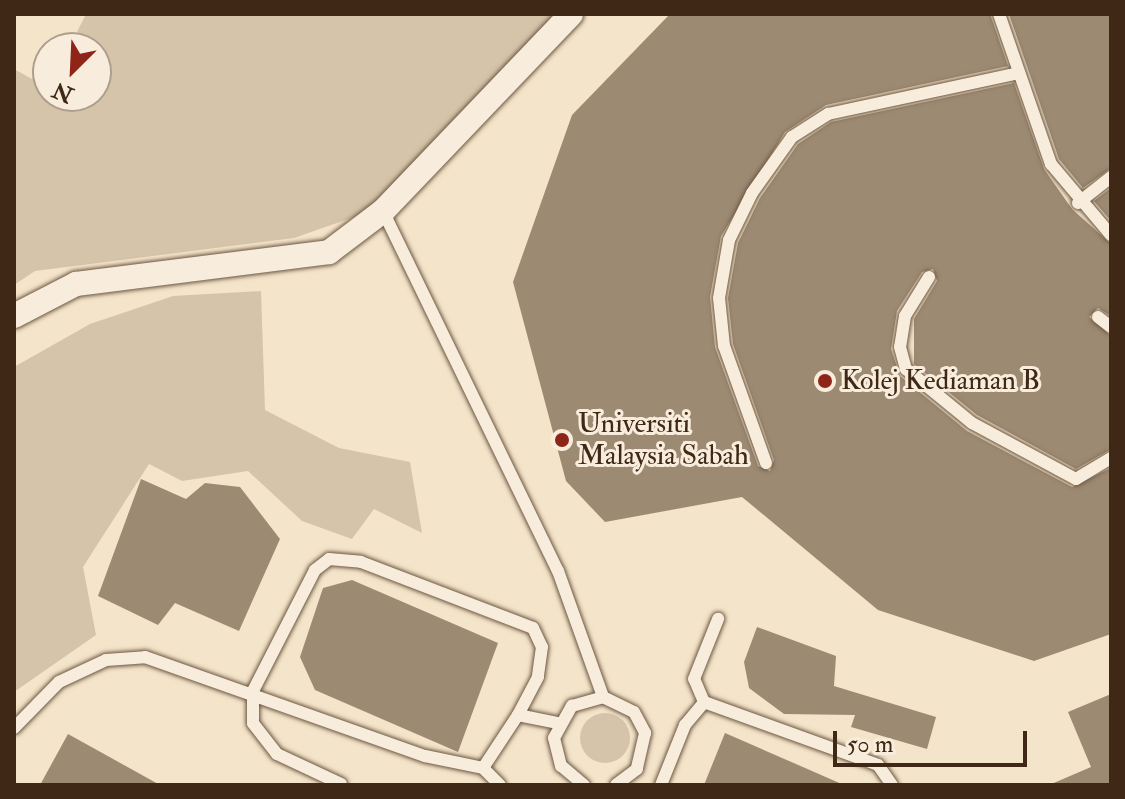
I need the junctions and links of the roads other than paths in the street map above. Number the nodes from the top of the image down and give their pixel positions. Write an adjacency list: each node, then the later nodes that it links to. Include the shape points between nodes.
1 (571, 14): 6 (street)
2 (999, 14): 3 (lane)
3 (1014, 74): 5 (lane, via 1051,164); 13 (lane, via 828,114 792,137 752,193 729,240 719,298 724,346)
4 (1111, 177): 5 (lane)
5 (1078, 203): 7 (lane)
6 (383, 211): 9 (street, via 329,252 76,284); 16 (lane, via 558,571)
7 (1111, 235)
8 (929, 277): 12 (lane, via 905,316 900,347 906,369 972,423 1076,479)
9 (14, 316)
10 (1098, 317): 11 (lane)
11 (1111, 327)
12 (1111, 458)
13 (766, 463)
14 (718, 619): 17 (lane, via 694,679)
15 (253, 691): 18 (lane, via 315,570 329,559 361,562 533,628 542,647 538,677); 20 (lane, via 179,663 106,660 59,682); 23 (lane, via 425,756); 24 (lane, via 261,739)
16 (603, 697): 19 (lane, via 572,706); 21 (lane, via 625,704 641,722)
17 (704, 702): 22 (lane); 29 (lane, via 878,765)
18 (518, 715): 19 (lane); 23 (lane)
19 (558, 723): 26 (lane, via 561,766)
20 (14, 728)
21 (644, 756): 22 (lane); 27 (lane)
22 (666, 765): 28 (lane)
23 (483, 768): 25 (lane)
24 (341, 784)
25 (500, 785)
26 (584, 785)
27 (616, 785)
28 (661, 785)
29 (892, 785)

